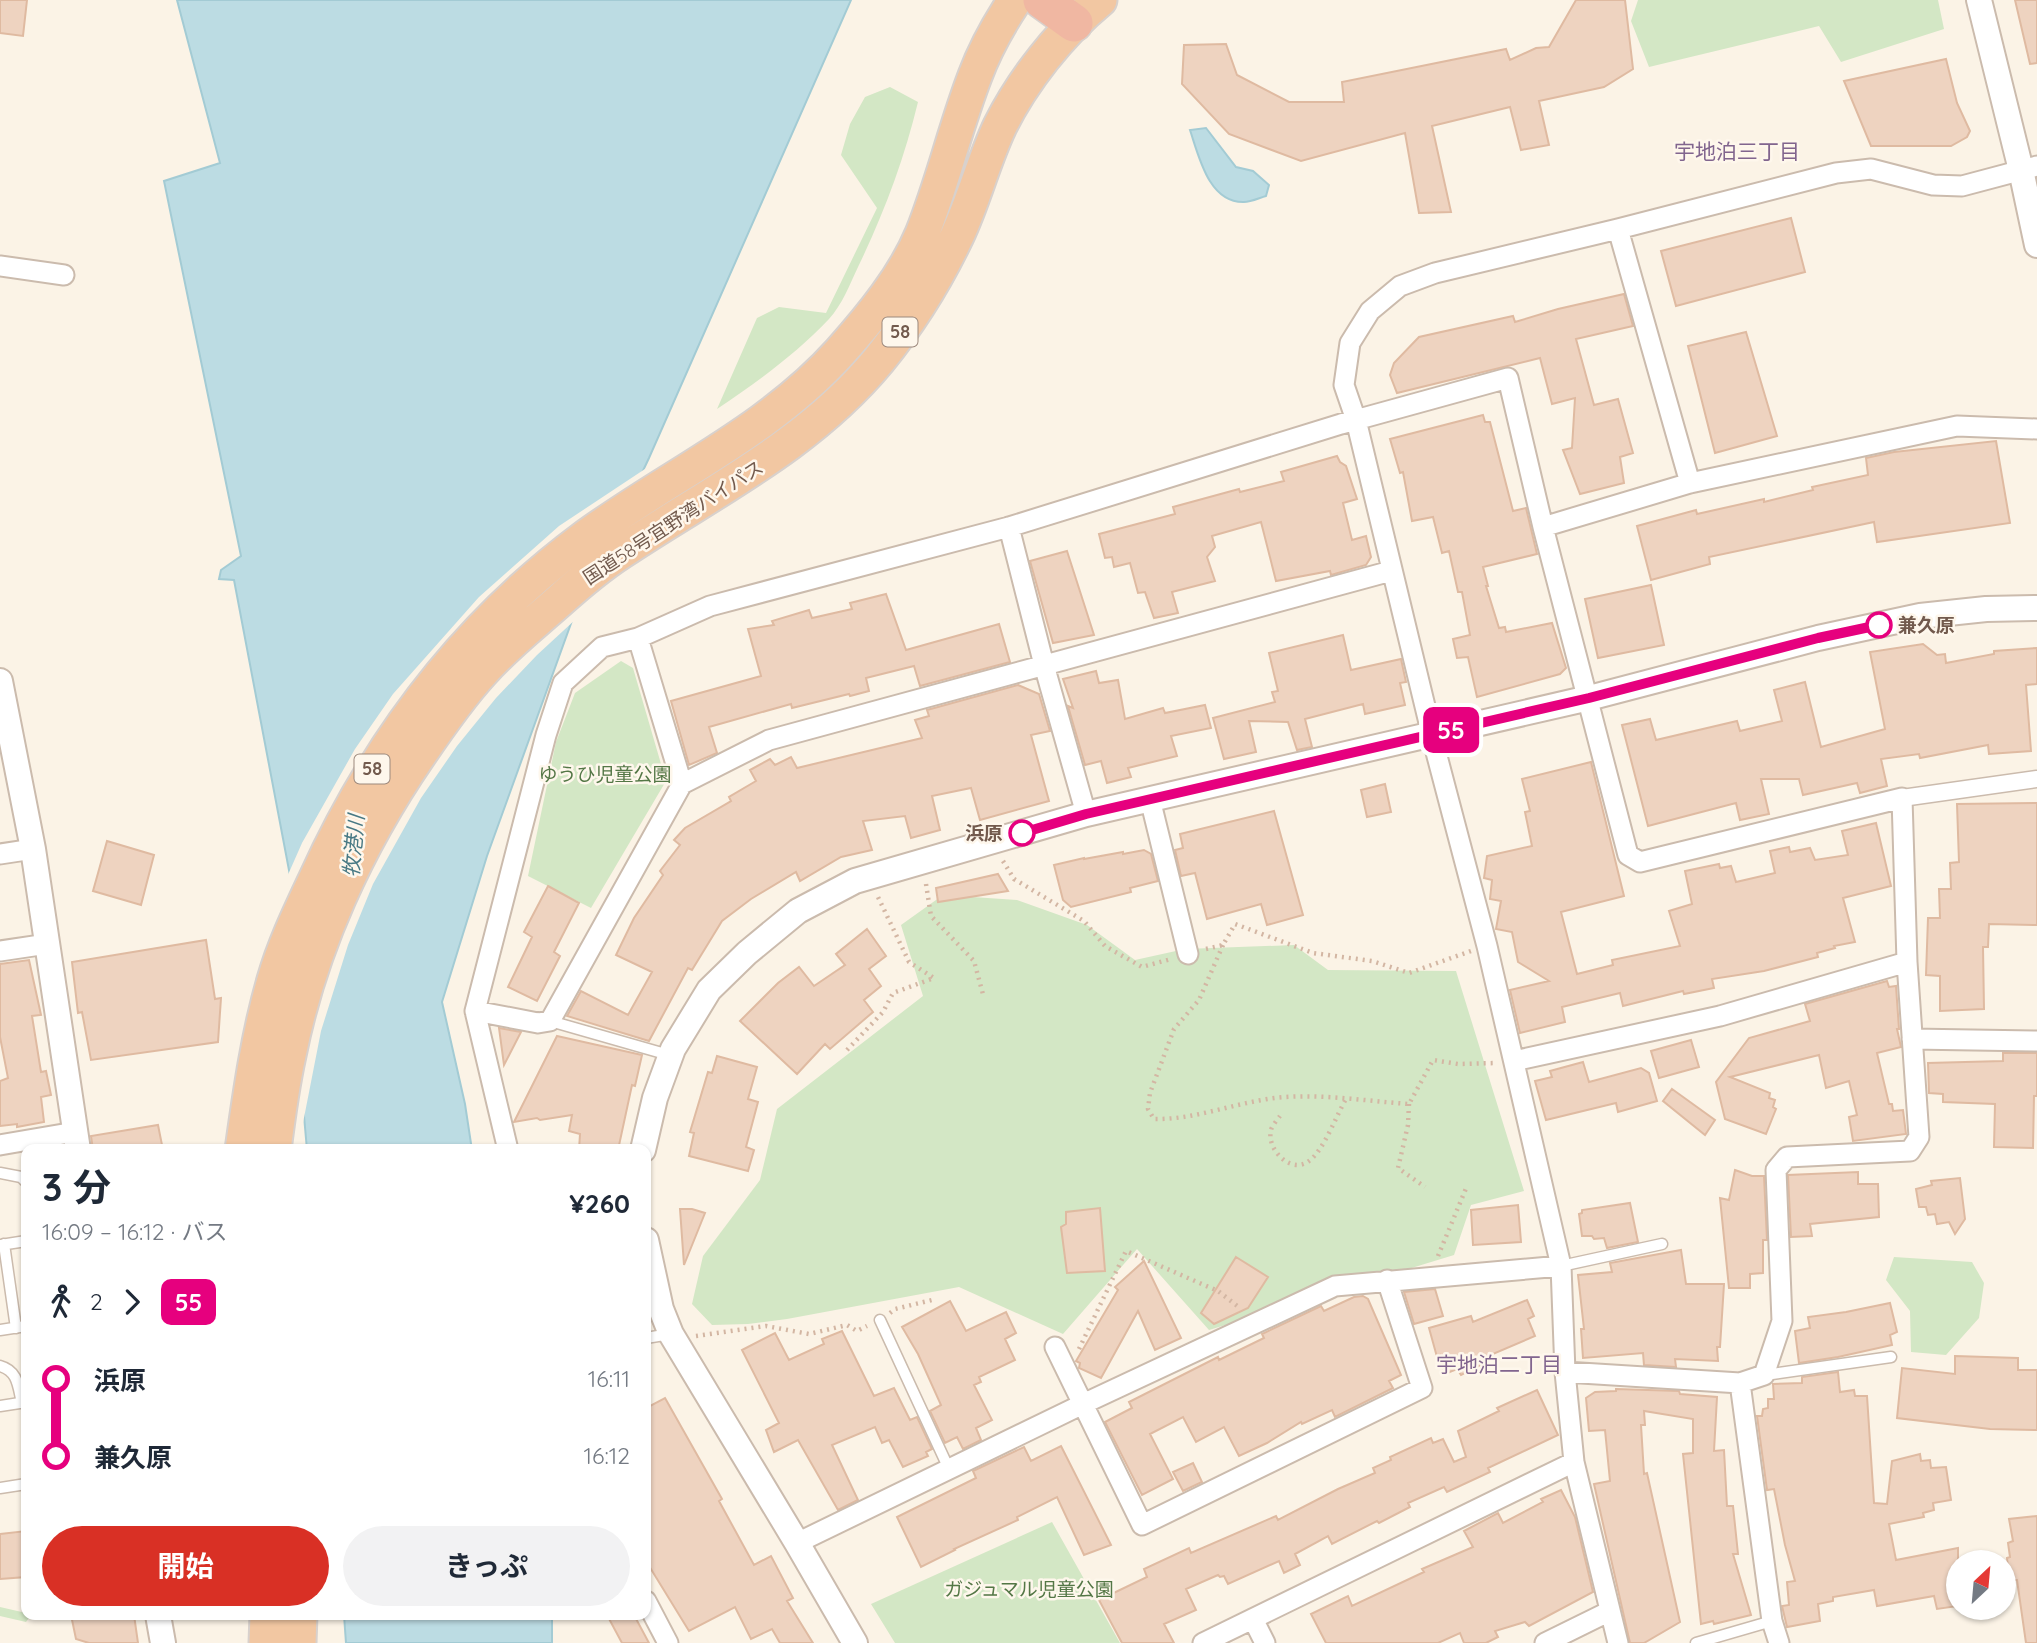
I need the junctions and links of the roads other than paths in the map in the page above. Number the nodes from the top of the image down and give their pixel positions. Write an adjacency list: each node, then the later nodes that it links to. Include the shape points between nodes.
1 (1015, 0): 41 (highway, 国道58号宜野湾バイパス / 58, via 975,74 920,238 893,285 838,355 752,430 586,537 530,580 489,618 438,677 380,755 338,828 275,978)
2 (1042, 0): 4 (highway, 58)
3 (1979, 0): 5 (street)
4 (1087, 11): 42 (highway, 国道58号宜野湾バイパス / 58, via 1010,108 947,255 922,301 877,362 839,403 791,443 587,575 514,639 446,716 386,807 342,890 309,979 289,1052)
5 (2029, 168): 6 (street, via 1962,186 1933,185 1871,169 1836,173); 7 (street)
6 (1618, 229): 10 (street, via 1435,273 1400,286 1370,311 1350,343 1344,385); 12 (street)
7 (2037, 244)
8 (0, 266): 9 (street)
9 (64, 275)
10 (1356, 420): 13 (street); 14 (street, via 1508,378); 15 (street)
11 (2037, 429): 12 (street, via 1957,426)
12 (1690, 483): 14 (street)
13 (1009, 527): 17 (street, via 710,607); 18 (street)
14 (1543, 527): 20 (street)
15 (1391, 571): 18 (street); 21 (street)
16 (2037, 608): 20 (street, via 1920,616)
17 (638, 638): 24 (street); 34 (street, via 602,647 563,683)
18 (1044, 665): 24 (street, via 769,740); 27 (street)
19 (0, 681): 22 (street)
20 (1589, 698): 21 (street); 25 (street, via 1628,855 1640,862)
21 (1432, 735): 26 (street); 39 (street)
22 (7, 752): 28 (street)
23 (2037, 779): 25 (street)
24 (682, 784): 35 (street)
25 (1902, 798): 33 (street)
26 (1150, 799): 27 (street); 32 (street)
27 (1086, 814): 44 (street, via 855,881 797,911 709,990 673,1049)
28 (33, 849): 29 (street); 30 (street)
29 (0, 854)
30 (47, 944): 31 (street); 40 (street)
31 (0, 951)
32 (1188, 954)
33 (1907, 962): 36 (street); 39 (street, via 1720,1016)
34 (475, 1011): 35 (street, via 538,1023); 43 (street)
35 (550, 1021): 38 (lane)
36 (1912, 1039): 37 (street); 63 (street, via 1919,1137 1910,1151 1787,1157 1776,1170 1782,1321)
37 (2037, 1041)
38 (662, 1053)
39 (1514, 1062): 52 (street)
40 (76, 1141): 45 (street)
41 (243, 1144)
42 (275, 1144)
43 (507, 1144)
44 (644, 1144)
45 (0, 1145)
46 (0, 1173): 47 (lane)
47 (21, 1178)
48 (21, 1242): 50 (lane)
49 (1662, 1244): 52 (lane)
50 (2, 1245): 55 (lane)
51 (651, 1263): 57 (street, via 661,1309)
52 (1561, 1266): 53 (street); 62 (street)
53 (1387, 1280): 67 (street, via 1335,1286); 67 (street, via 1422,1388 1142,1525)
54 (880, 1320): 70 (lane)
55 (21, 1327): 56 (lane)
56 (0, 1330)
57 (673, 1336): 58 (lane); 73 (street)
58 (651, 1338)
59 (1055, 1347): 67 (street)
60 (1891, 1357): 63 (lane)
61 (0, 1366): 65 (lane, via 16,1377)
62 (1565, 1372): 64 (street); 69 (street)
63 (1764, 1375): 64 (street)
64 (1740, 1383): 80 (street)
65 (21, 1393)
66 (21, 1402): 68 (lane)
67 (1083, 1404): 70 (street)
68 (0, 1406)
69 (1574, 1462): 75 (street); 76 (street)
70 (949, 1469): 73 (street)
71 (21, 1485): 72 (lane)
72 (0, 1488)
73 (797, 1543): 85 (street)
74 (651, 1611): 84 (street)
75 (1610, 1611): 88 (street); 89 (street)
76 (1253, 1619): 86 (street); 87 (street)
77 (159, 1620): 81 (street)
78 (267, 1620): 82 (highway)
79 (300, 1620): 83 (highway)
80 (1772, 1620): 90 (lane); 91 (street)
81 (163, 1643)
82 (266, 1643)
83 (299, 1643)
84 (668, 1643)
85 (855, 1643)
86 (1203, 1643)
87 (1265, 1643)
88 (1545, 1643)
89 (1618, 1643)
90 (1696, 1643)
91 (1779, 1643)

